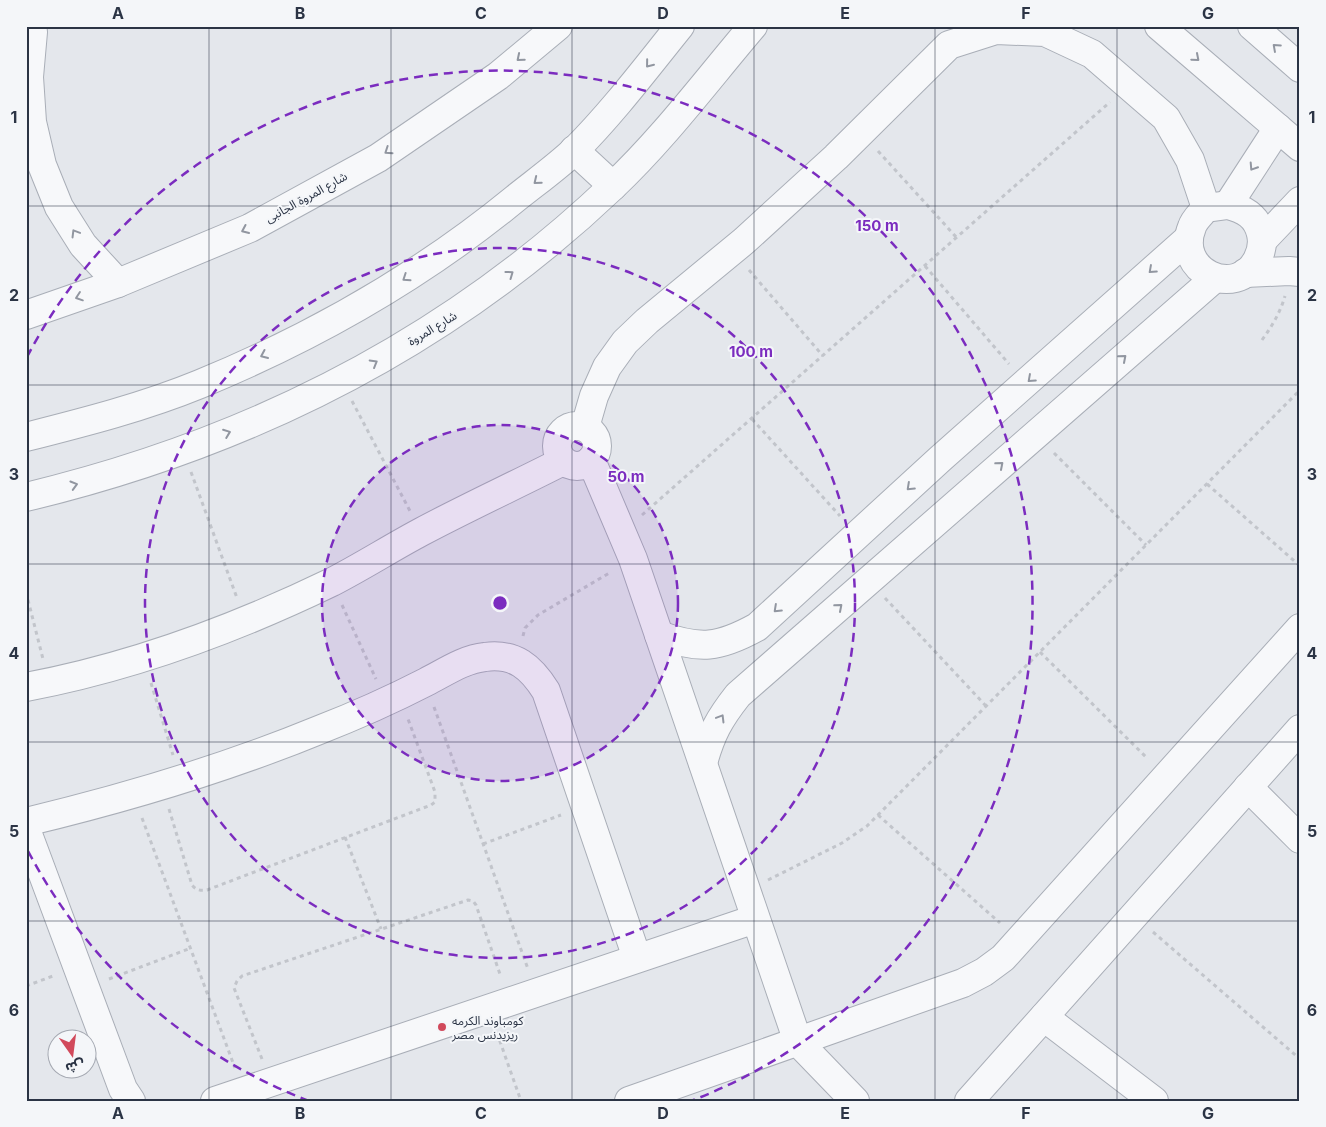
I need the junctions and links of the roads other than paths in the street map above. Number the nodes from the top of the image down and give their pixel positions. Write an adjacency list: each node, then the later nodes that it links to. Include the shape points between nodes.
1 (558, 26): 19 (street, شارع المروة الجانبى, one-way to 19, via 498,76 378,158 250,228)
2 (680, 26): 10 (street, one-way to 10)
3 (753, 26): 11 (street, شارع المروة, via 652,146)
4 (1159, 26): 8 (street, one-way to 8)
5 (1252, 26): 7 (street, one-way to 5)
6 (32, 32): 19 (street, one-way to 6, via 83,245 59,207 42,165 32,122 29,77)
7 (1300, 68)
8 (1278, 128): 9 (street); 13 (street, one-way to 13)
9 (1300, 147)
10 (574, 150): 11 (street); 22 (street, one-way to 22, via 448,251 395,286 302,338 199,384 97,419)
11 (613, 186): 27 (street, شارع المروة, one-way to 11, via 124,471 183,450 342,381 456,314 537,254)
12 (1300, 201): 15 (street)
13 (1217, 207): 14 (street, via 1192,225); 15 (street, via 1241,209 1252,216); 21 (street, via 1166,118 1092,54 1046,32 996,30 949,45 836,157 625,342 607,368)
14 (1188, 238): 18 (street, via 1192,258); 23 (street, one-way to 23)
15 (1262, 241): 17 (street, via 1261,254)
16 (1294, 272): 17 (street)
17 (1245, 273): 18 (street, via 1236,278)
18 (1215, 278): 26 (street, one-way to 18)
19 (118, 283): 20 (street, شارع المروة الجانبى, one-way to 20)
20 (26, 315)
21 (585, 427): 24 (street, via 596,438 596,454); 25 (street, via 577,426 562,432 556,447)
22 (26, 437)
23 (940, 459): 26 (street); 29 (street, one-way to 29, via 757,627 734,640 709,646 683,644)
24 (591, 460): 25 (street, via 582,466 572,466); 29 (street, via 633,559)
25 (563, 461): 30 (street, via 421,532 332,582 245,621 143,658)
26 (967, 494): 32 (street, one-way to 26, via 710,738 738,695)
27 (26, 497)
28 (1300, 628): 40 (street, via 1003,958 963,983)
29 (659, 635): 32 (street)
30 (38, 685)
31 (1300, 729): 33 (street)
32 (703, 763): 37 (street)
33 (1248, 787): 36 (street); 39 (street)
34 (26, 822): 38 (street, via 171,783 250,757 393,698 466,662 484,657 503,657 521,663 536,675 546,692)
35 (26, 830): 41 (street, via 123,1089)
36 (1300, 839)
37 (755, 919): 38 (street); 40 (street)
38 (638, 958): 42 (street)
39 (1044, 1017): 45 (street); 46 (street)
40 (798, 1042): 43 (street); 44 (street)
41 (131, 1101)
42 (215, 1101)
43 (629, 1101)
44 (855, 1101)
45 (969, 1101)
46 (1154, 1101)

